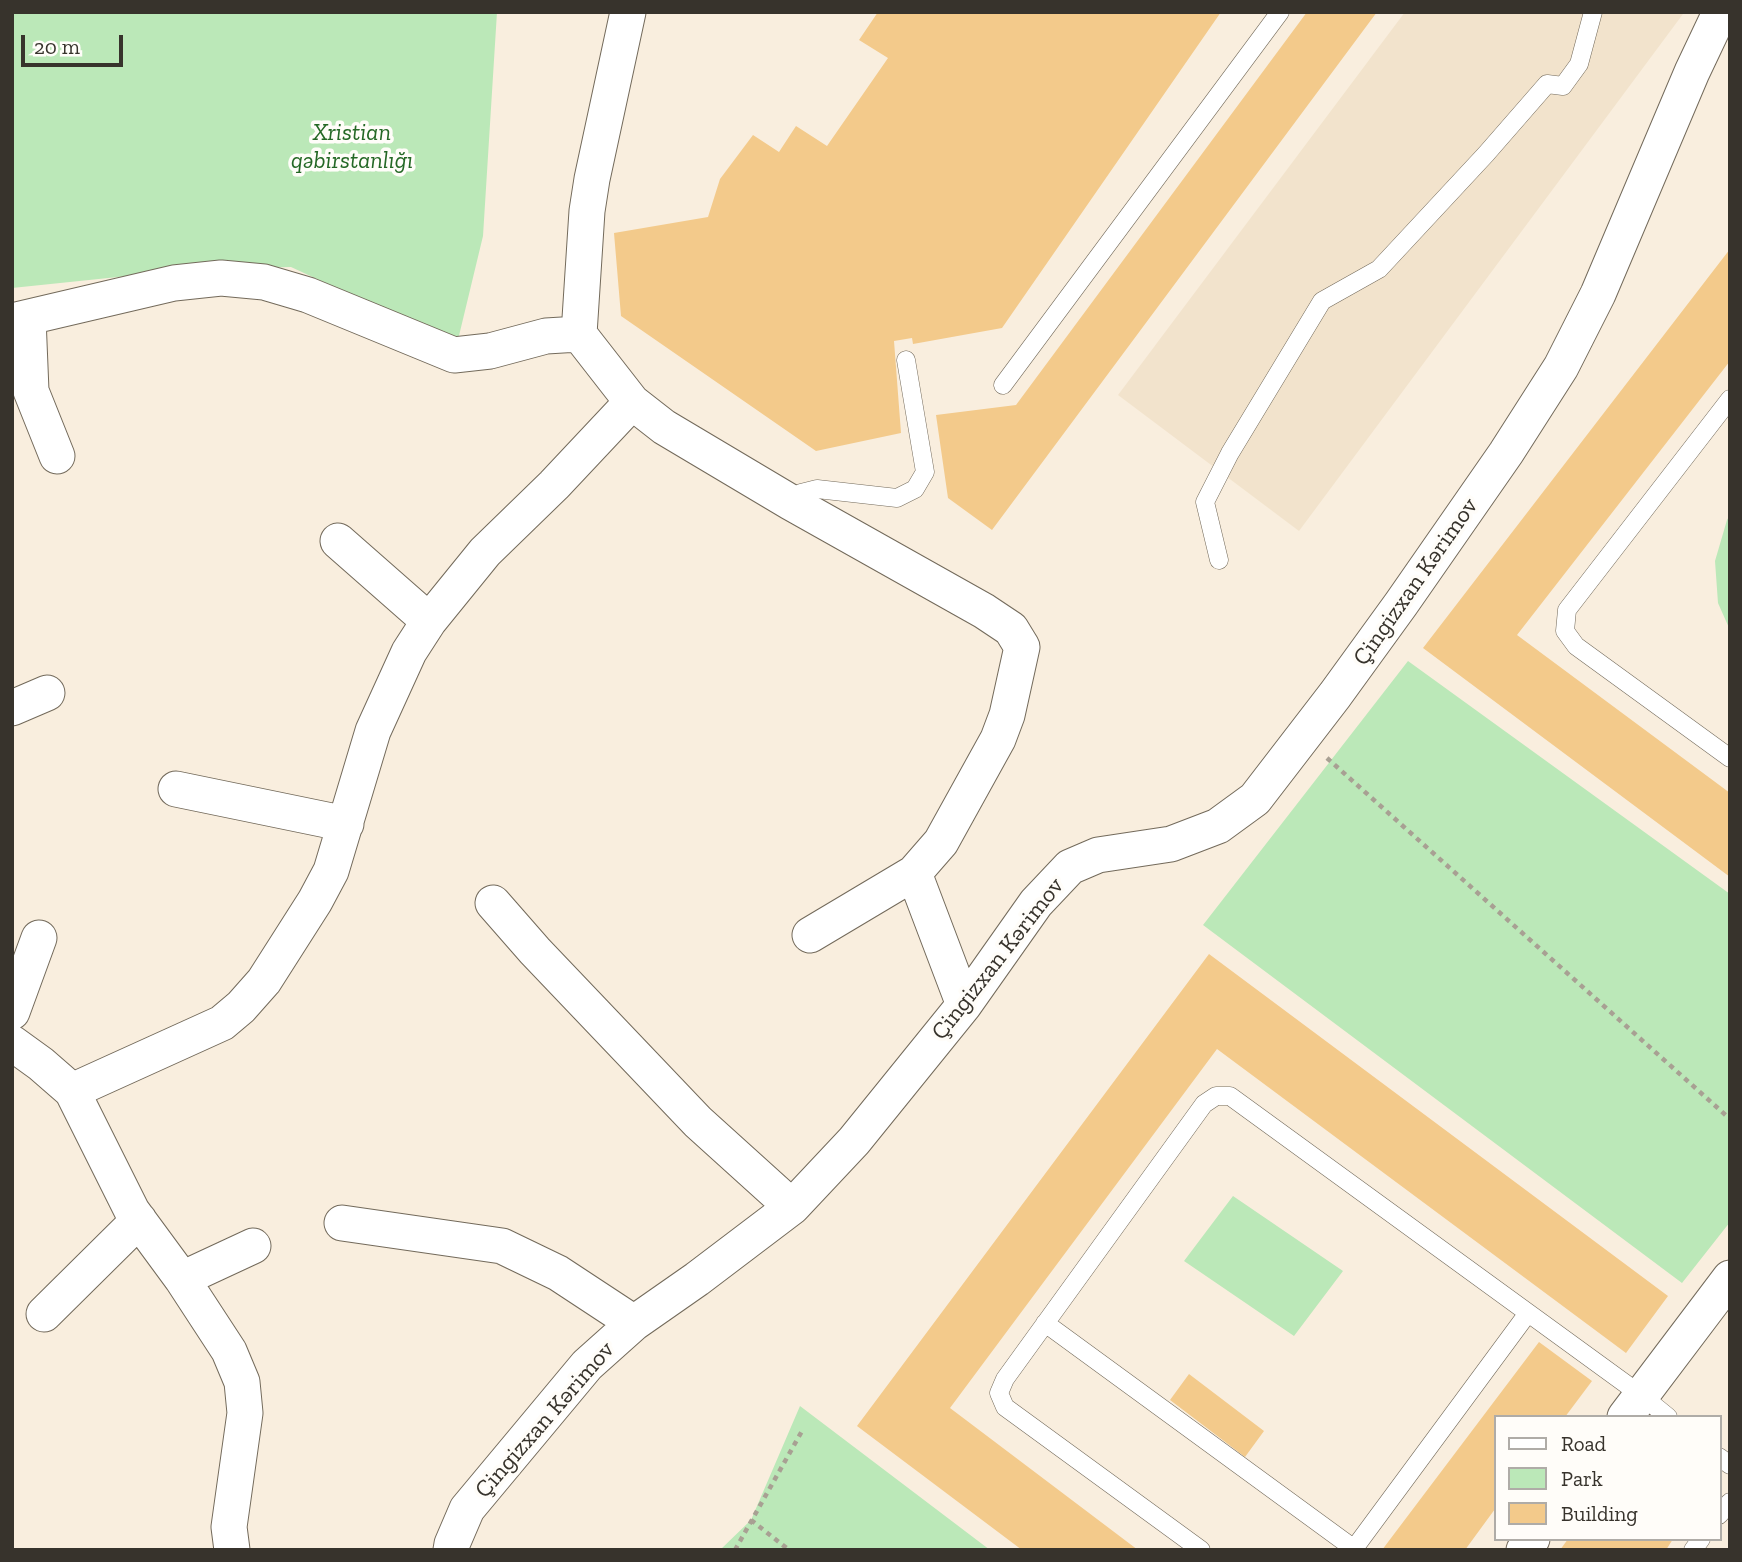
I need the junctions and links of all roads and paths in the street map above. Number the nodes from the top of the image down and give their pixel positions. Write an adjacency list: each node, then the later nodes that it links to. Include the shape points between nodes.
1 (628, 12): 6 (street, via 588,200)
2 (1280, 12): 8 (lane)
3 (1593, 12): 14 (lane, via 1579,64 1563,86 1547,84 1379,269 1322,301 1205,502)
4 (1721, 16): 18 (street, Çingizxan Kərimov, via 1561,367 1401,604)
5 (20, 319): 6 (street, via 174,283 221,278 264,282 308,295 454,355); 11 (street, via 31,391)
6 (579, 334): 10 (street)
7 (906, 360): 12 (lane, via 925,472 915,489 897,498 817,489)
8 (1003, 385)
9 (1730, 399): 19 (lane, via 1567,610 1565,631 1576,646)
10 (632, 402): 12 (street, via 664,428); 15 (street, via 485,552)
11 (57, 456)
12 (790, 502): 22 (street, via 984,611 1011,628 1022,648 998,739 941,842)
13 (338, 541): 15 (street)
14 (1219, 560)
15 (429, 621): 21 (street, via 409,652 373,731)
16 (47, 693): 17 (street)
17 (12, 708)
18 (1303, 737): 26 (street, Çingizxan Kərimov, via 1255,799 1218,826 1171,844 1098,856 1070,867 1036,902); 30 (path)
19 (1730, 758)
20 (176, 789): 21 (street)
21 (346, 824): 29 (street, via 315,901 264,981 241,1007 222,1023)
22 (914, 873): 24 (street); 26 (street)
23 (493, 904): 31 (street, via 698,1122)
24 (810, 935)
25 (39, 939): 27 (street)
26 (964, 1005): 31 (street, Çingizxan Kərimov, via 854,1141)
27 (12, 1012)
28 (12, 1043): 29 (street)
29 (72, 1091): 32 (street)
30 (1730, 1119)
31 (792, 1207): 39 (street, Çingizxan Kərimov)
32 (139, 1220): 36 (street); 38 (street)
33 (342, 1223): 39 (street, via 502,1246 558,1273)
34 (253, 1246): 36 (street)
35 (1730, 1278): 41 (street)
36 (182, 1279): 46 (street, via 229,1351 242,1382 245,1413 229,1527)
37 (1528, 1313): 40 (lane, via 1230,1096 1216,1096 1204,1104); 41 (lane); 45 (lane)
38 (44, 1314)
39 (634, 1323): 47 (street, Çingizxan Kərimov, via 587,1365 467,1509)
40 (1045, 1323): 45 (lane); 50 (lane, via 1005,1379 999,1393 1005,1407)
41 (1633, 1406): 42 (lane)
42 (1662, 1415)
43 (802, 1431): 44 (path)
44 (751, 1520): 48 (path); 49 (path)
45 (1353, 1549)
46 (232, 1550)
47 (452, 1550)
48 (735, 1550)
49 (789, 1550)
50 (1200, 1550)

